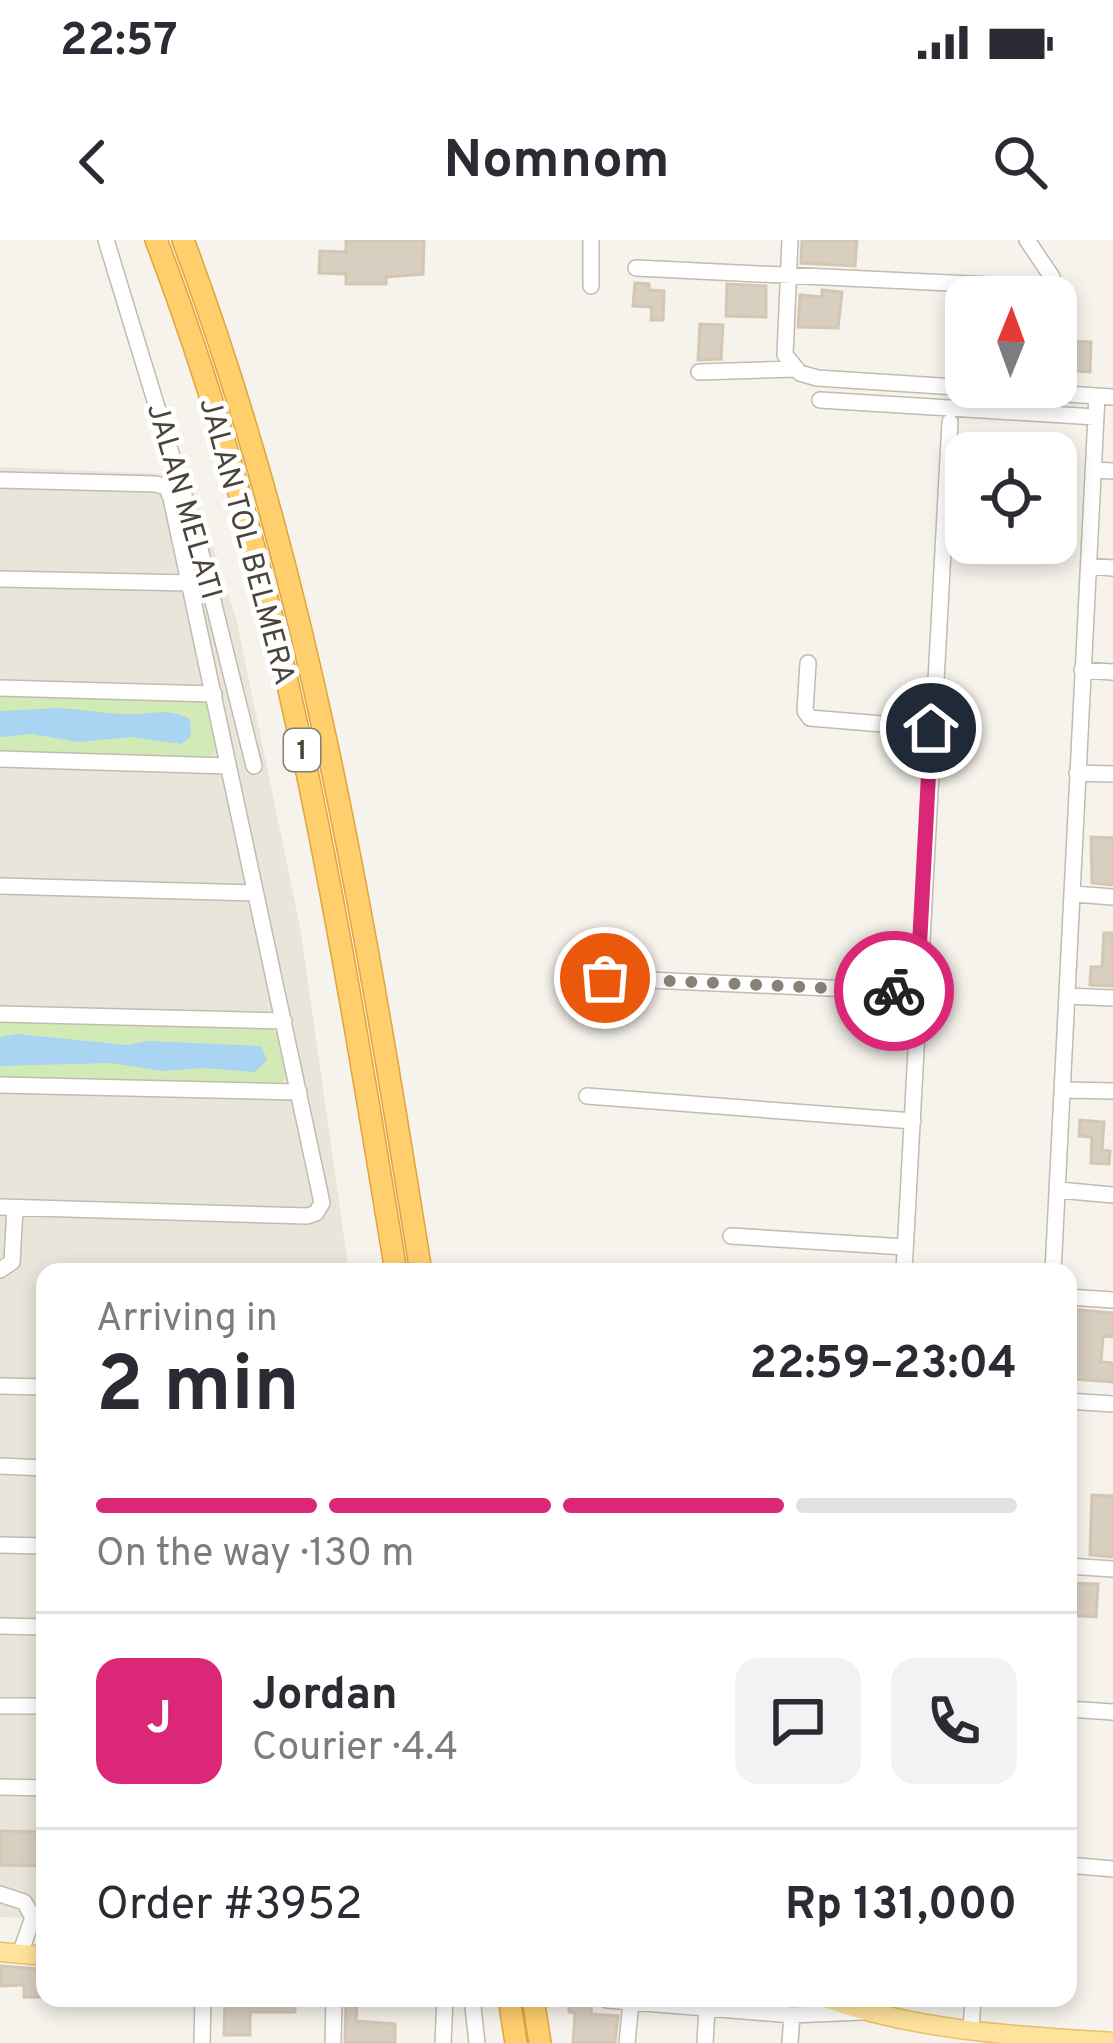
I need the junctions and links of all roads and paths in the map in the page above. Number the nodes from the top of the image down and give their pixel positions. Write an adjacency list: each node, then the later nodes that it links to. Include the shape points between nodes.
1 (106, 240): 31 (street, JALAN MELATI, via 199,544)
2 (155, 240): 55 (highway, JALAN TOL BELMERA / 1, via 230,460 286,677)
3 (183, 240): 56 (highway, JALAN TOL BELMERA / 1, via 268,499 307,652 364,928)
4 (591, 240): 9 (street)
5 (790, 240): 8 (street)
6 (1027, 240): 8 (street, via 1052,288)
7 (636, 268): 8 (street)
8 (788, 273): 10 (street, via 785,355)
9 (591, 286)
10 (794, 369): 11 (street); 12 (street, via 818,378)
11 (699, 372)
12 (1105, 396): 14 (street)
13 (820, 400): 14 (street)
14 (1096, 417): 16 (street)
15 (950, 422): 28 (street)
16 (1093, 470): 17 (street); 19 (street)
17 (1113, 471)
18 (0, 480): 22 (street, via 166,487)
19 (1089, 566): 20 (street); 24 (street)
20 (1113, 568)
21 (0, 578): 22 (street)
22 (190, 583): 27 (street)
23 (808, 663): 28 (street, via 810,718)
24 (1082, 670): 25 (street); 32 (street)
25 (1113, 672)
26 (0, 688): 27 (street)
27 (214, 694): 30 (street)
28 (931, 728): 39 (street)
29 (0, 759): 30 (street)
30 (228, 766): 35 (street)
31 (254, 766)
32 (1077, 773): 33 (street); 36 (street)
33 (1113, 774)
34 (0, 886): 35 (street)
35 (255, 893): 43 (street)
36 (1074, 894): 37 (street); 40 (street)
37 (1113, 897)
38 (605, 978): 39 (street)
39 (917, 992): 49 (street)
40 (1067, 996): 41 (street); 45 (street)
41 (1113, 998)
42 (0, 1014): 43 (street)
43 (284, 1021): 47 (street)
44 (0, 1085): 47 (street)
45 (1064, 1090): 46 (street); 50 (street)
46 (1113, 1091)
47 (299, 1092): 52 (street, via 321,1188 316,1213)
48 (586, 1096): 49 (street)
49 (913, 1121): 54 (street)
50 (1059, 1190): 51 (street); 58 (street)
51 (1113, 1195)
52 (8, 1208): 59 (street, via 12,1262)
53 (731, 1236): 54 (street)
54 (905, 1247): 57 (street)
55 (394, 1263)
56 (420, 1263)
57 (904, 1263)
58 (1055, 1263)
59 (0, 1270)
60 (1077, 1298): 61 (street)
61 (1113, 1300)
62 (0, 1386): 63 (street)
63 (36, 1387)
64 (1077, 1402): 65 (street)
65 (1113, 1404)
66 (0, 1466): 67 (street)
67 (36, 1468)
68 (0, 1545): 69 (street)
69 (36, 1546)
70 (1077, 1567): 71 (street)
71 (1113, 1569)
72 (0, 1626): 73 (street)
73 (36, 1627)
74 (0, 1706): 75 (street)
75 (36, 1706)
76 (1077, 1710): 77 (street)
77 (1113, 1712)
78 (0, 1787): 79 (street)
79 (36, 1789)
80 (1077, 1866): 81 (street)
81 (1113, 1869)
82 (0, 1894): 83 (street, via 24,1902 33,1917)
83 (10, 1953)
84 (203, 2007): 99 (street)
85 (334, 2007): 100 (street)
86 (445, 2007): 101 (street)
87 (473, 2007): 102 (street)
88 (510, 2007): 103 (highway)
89 (534, 2007): 104 (highway)
90 (631, 2007): 105 (street)
91 (694, 2007): 93 (street)
92 (851, 2007): 94 (main road)
93 (707, 2008): 95 (street); 106 (street)
94 (865, 2012): 95 (street); 96 (main road)
95 (792, 2015): 107 (street)
96 (927, 2034): 97 (main road)
97 (979, 2035): 98 (main road)
98 (1110, 2042)
99 (202, 2043)
100 (333, 2043)
101 (443, 2043)
102 (476, 2043)
103 (516, 2043)
104 (540, 2043)
105 (627, 2043)
106 (705, 2043)
107 (790, 2043)

